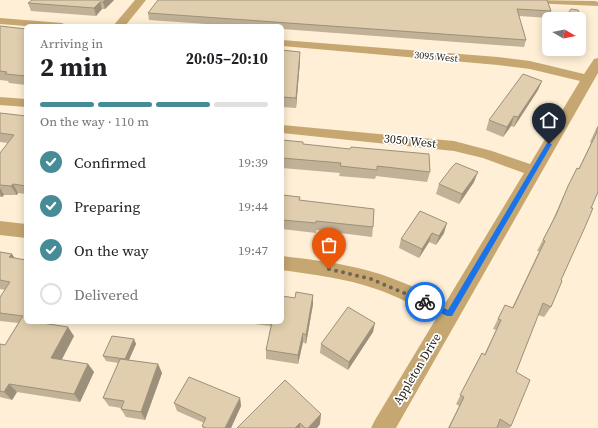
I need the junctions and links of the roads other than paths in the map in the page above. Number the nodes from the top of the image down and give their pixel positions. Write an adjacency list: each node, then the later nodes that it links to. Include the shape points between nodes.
1 (141, 0): 6 (street)
2 (530, 0): 3 (street)
3 (595, 5)
4 (0, 21): 5 (street)
5 (37, 24)
6 (121, 24)
7 (284, 44): 9 (street, 3095 West, via 498,61 530,65)
8 (598, 62): 9 (street, Appleton Drive)
9 (588, 79): 13 (street, Appleton Drive)
10 (0, 101): 11 (street)
11 (24, 104)
12 (284, 129): 13 (street, 3050 West, via 454,146 487,154)
13 (534, 171): 17 (street, Appleton Drive)
14 (0, 228): 15 (street)
15 (24, 231)
16 (284, 263): 17 (street, via 344,272 371,279)
17 (450, 314): 18 (street, Appleton Drive)
18 (383, 428)

